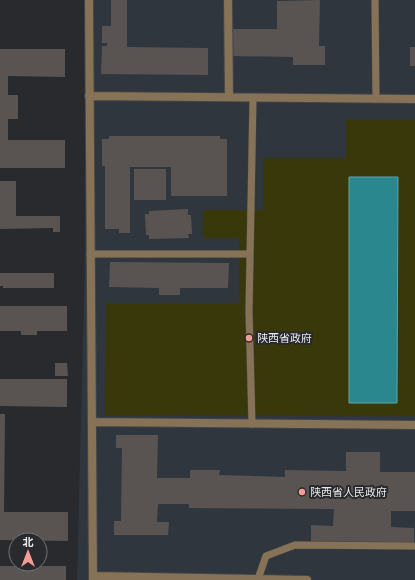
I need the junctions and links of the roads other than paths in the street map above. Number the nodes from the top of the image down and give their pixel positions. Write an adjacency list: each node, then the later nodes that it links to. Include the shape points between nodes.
1 (89, 0): 4 (street)
2 (228, 0): 5 (street)
3 (375, 0): 7 (lane)
4 (89, 96): 5 (street); 9 (street)
5 (229, 98): 6 (street)
6 (253, 98): 7 (street); 10 (lane)
7 (376, 99): 8 (street)
8 (415, 99)
9 (90, 254): 10 (lane); 11 (street)
10 (250, 254): 12 (lane)
11 (92, 422): 12 (street); 15 (street)
12 (252, 424): 13 (street)
13 (415, 425)
14 (415, 546): 16 (lane, via 296,545 266,556)
15 (93, 578): 16 (street)
16 (258, 579): 17 (street)
17 (307, 580)

